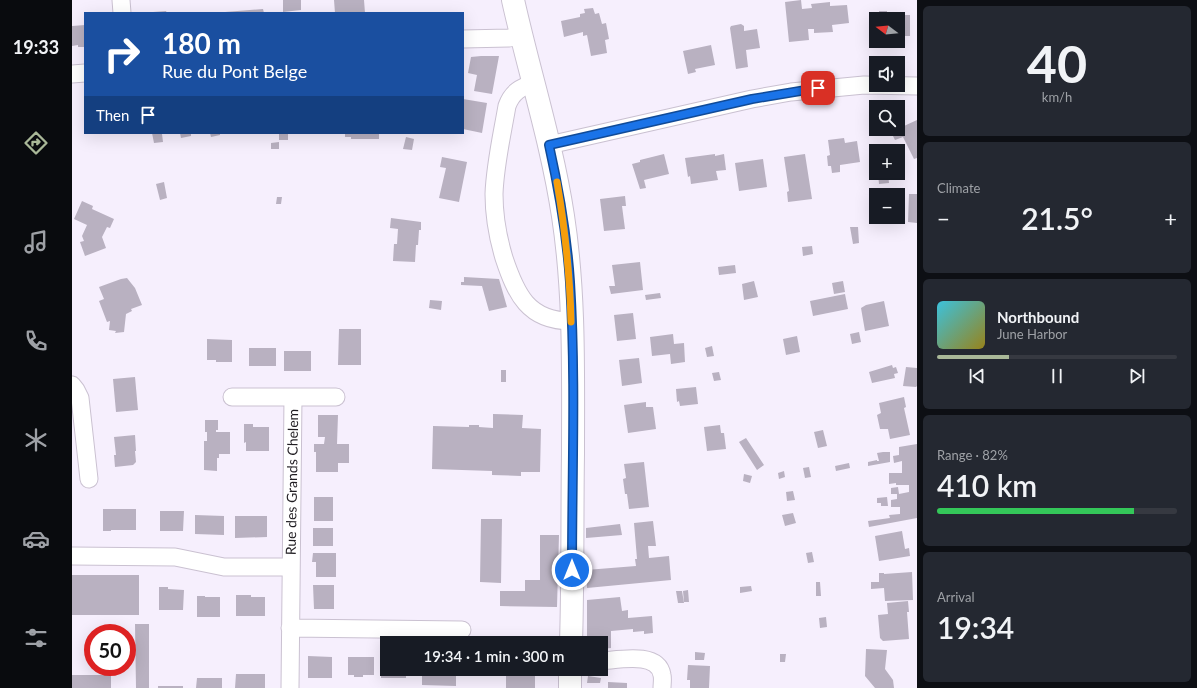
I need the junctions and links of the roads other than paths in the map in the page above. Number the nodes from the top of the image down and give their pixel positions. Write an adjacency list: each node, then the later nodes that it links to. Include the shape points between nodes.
1 (121, 0): 3 (street)
2 (513, 0): 4 (main road)
3 (122, 12)
4 (522, 36): 5 (street); 8 (main road)
5 (464, 39)
6 (84, 73): 7 (street)
7 (72, 74)
8 (534, 83): 10 (main road); 11 (street, via 517,90 507,106 495,178 494,205 497,229 508,268 520,296 546,317)
9 (917, 86): 10 (street, via 864,85 791,92)
10 (549, 145): 11 (main road, via 565,230)
11 (571, 321): 21 (main road)
12 (72, 385): 16 (street, via 80,398)
13 (232, 397): 14 (street, Rue des Grands Chelem)
14 (293, 397): 15 (street, Rue des Grands Chelem); 18 (street, Rue des Grands Chelem)
15 (336, 397)
16 (89, 480)
17 (72, 556): 18 (street, Rue des Grands Chelem, via 175,557 224,567)
18 (291, 567): 19 (street, Rue des Grands Chelem)
19 (290, 628): 20 (street); 24 (street, Rue des Grands Chelem)
20 (462, 630)
21 (571, 636)
22 (608, 661): 26 (street, via 649,660 661,671)
23 (570, 676): 25 (main road)
24 (290, 688)
25 (570, 688)
26 (662, 688)

